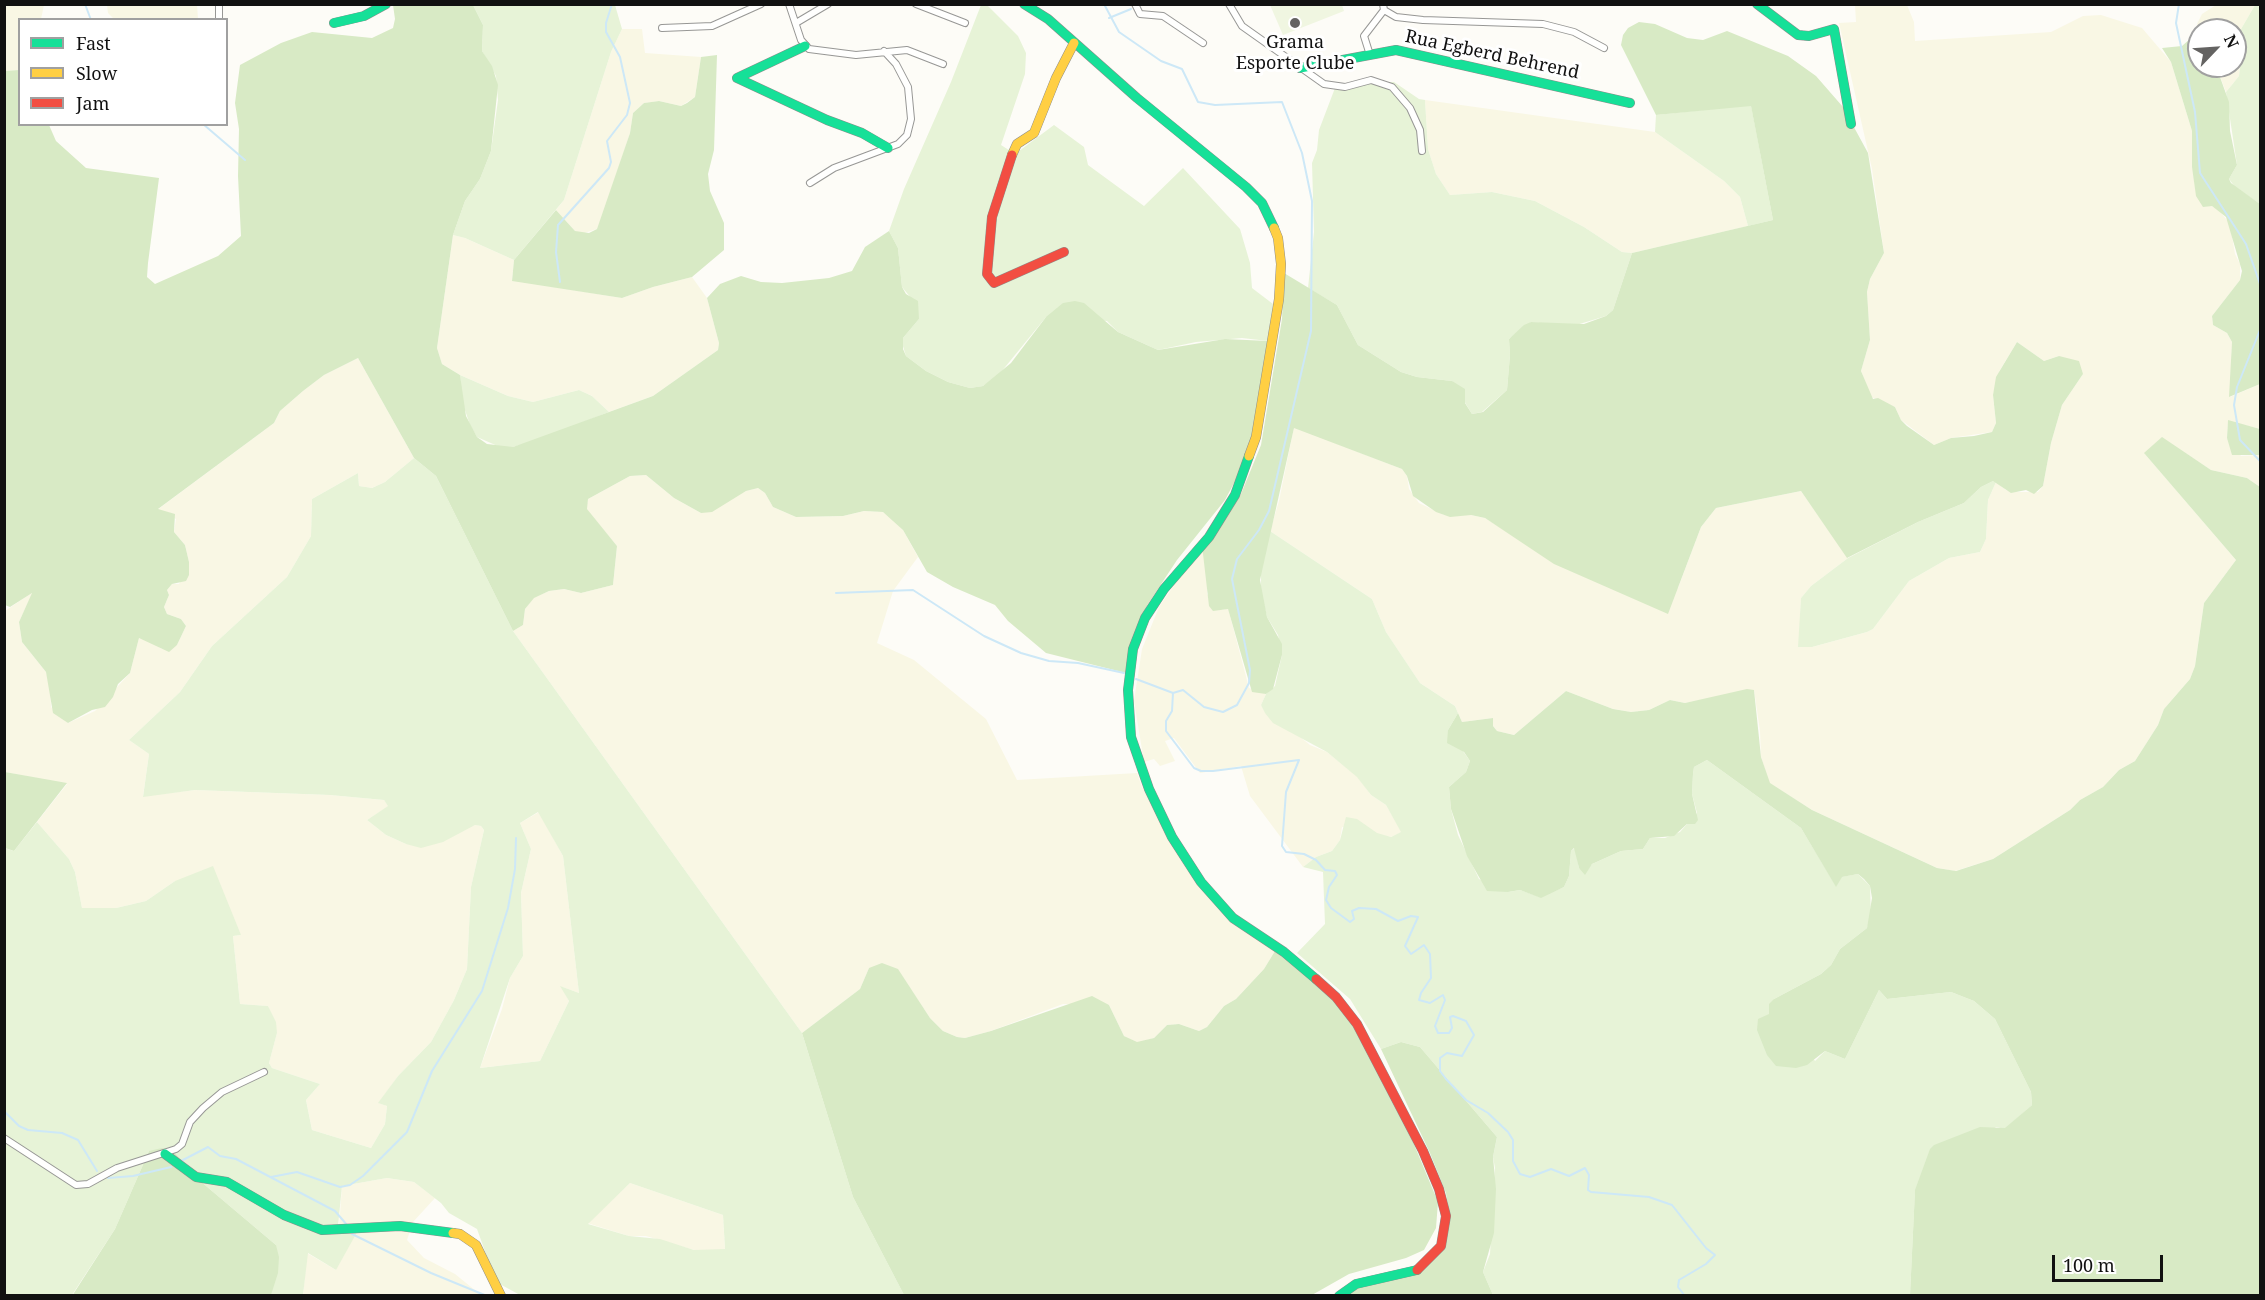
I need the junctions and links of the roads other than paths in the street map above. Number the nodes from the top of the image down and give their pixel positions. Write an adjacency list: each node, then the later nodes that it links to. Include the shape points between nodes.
1 (386, 4): 11 (main road, via 364,16)
2 (761, 4): 14 (street, via 712,26)
3 (789, 4): 12 (street)
4 (828, 4): 12 (street)
5 (916, 4): 13 (street)
6 (1024, 4): 15 (main road)
7 (1135, 4): 16 (street, via 1140,14 1164,16)
8 (1229, 4): 22 (street, via 1242,26)
9 (1757, 4): 24 (main road, via 1798,34 1809,36 1834,29)
10 (1384, 7): 18 (street, via 1396,17 1423,20 1543,24 1574,32); 20 (street, via 1364,36)
11 (334, 23)
12 (796, 23): 17 (street)
13 (965, 23)
14 (662, 28)
15 (1074, 43): 28 (main road, via 1034,132 1017,144 1004,175 992,217 987,274 994,283); 33 (main road, via 1246,186 1273,222 1280,254 1279,299 1256,437 1234,495 1209,537 1164,589 1145,618 1134,650 1128,690 1131,737 1149,789 1172,837 1201,882 1233,918 1284,952 1336,997 1357,1024 1440,1189 1446,1216 1441,1246 1420,1269 1356,1284)
16 (1203, 43)
17 (805, 46): 19 (street, via 820,52 856,55); 25 (main road, via 737,78)
18 (1604, 48)
19 (884, 51): 21 (street, via 907,50); 25 (street, via 908,87 910,104 906,135)
20 (1370, 55): 22 (main road, Rua Egberd Behrend); 23 (main road, Rua Egberd Behrend, via 1396,50 1419,54)
21 (943, 64)
22 (1300, 68): 26 (street, via 1324,84 1345,87 1371,80 1392,87 1410,108 1420,130)
23 (1630, 104)
24 (1851, 124)
25 (888, 148): 27 (street, via 834,168)
26 (1422, 151)
27 (810, 183)
28 (1064, 252)
29 (264, 1072): 31 (street, via 222,1092 190,1122 182,1144)
30 (4, 1138): 31 (street, via 55,1173 81,1185 134,1162)
31 (165, 1154): 32 (main road, via 196,1177 226,1182 284,1215 322,1230 400,1226 460,1234 476,1245)
32 (501, 1296)
33 (1339, 1296)

